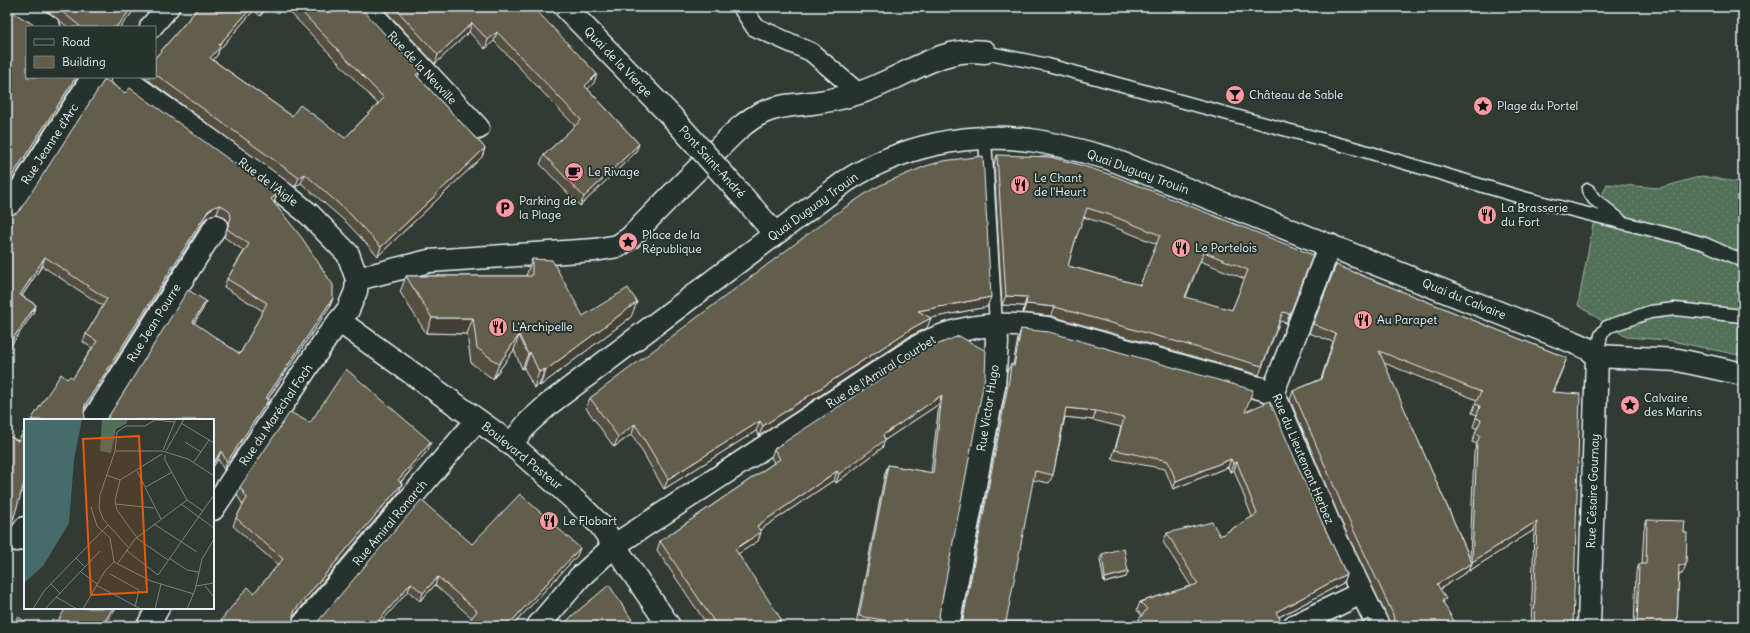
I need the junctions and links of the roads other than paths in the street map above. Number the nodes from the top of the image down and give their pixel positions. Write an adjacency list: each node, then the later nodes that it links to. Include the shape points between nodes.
1 (20, 7): 6 (street)
2 (168, 7): 7 (street)
3 (365, 7): 13 (street, Rue de la Neuville)
4 (565, 7): 12 (street, Quai de la Vierge)
5 (742, 7): 11 (street, via 755,27 812,52)
6 (48, 26)
7 (152, 26)
8 (985, 52): 11 (street, via 958,52 933,59); 17 (lane, via 1048,65 1361,150 1524,198)
9 (93, 78): 16 (street, Rue Jeanne d'Arc)
10 (123, 78): 22 (street, Rue de l'Aigle, via 250,168 309,214 348,254)
11 (859, 93): 22 (street, via 825,101 788,105 753,118 728,138 625,243 613,248 429,261)
12 (672, 117): 19 (street, Pont Saint-André, bridge)
13 (478, 128)
14 (985, 138): 19 (street, Quai Duguay Trouin, via 910,150 875,164 846,181); 20 (street, Quai Duguay Trouin, via 1041,142 1108,158); 25 (lane, Rue Victor Hugo)
15 (1588, 190): 17 (lane, via 1594,199)
16 (7, 211)
17 (1621, 222): 21 (lane, via 1705,244)
18 (216, 226): 29 (street, Rue Jean Pourre)
19 (775, 234): 31 (street, Quai Duguay Trouin, via 549,404 528,423)
20 (1330, 244): 26 (street, Quai du Calvaire, via 1573,342 1589,349); 28 (street, Rue du Lieutenant Herbez)
21 (1743, 261)
22 (357, 279): 24 (street, via 356,291 348,310)
23 (1743, 316): 26 (lane, via 1675,309 1642,314 1604,330)
24 (339, 321): 30 (street, Boulevard Pasteur); 32 (street, Rue du Maréchal Foch)
25 (996, 325): 28 (street, Rue de l'Amiral Courbet, via 1048,328); 35 (street, Rue de l'Amiral Courbet, via 960,329 917,347); 42 (street, Rue Victor Hugo, via 998,342 994,386)
26 (1597, 356): 27 (street, via 1678,360); 45 (street, Rue Césaire Gournay)
27 (1743, 374)
28 (1273, 392): 36 (street, Rue du Lieutenant Herbez)
29 (94, 419)
30 (477, 420): 31 (street, Boulevard Pasteur); 39 (street, Rue Amiral Ronarch)
31 (511, 444): 35 (street, Boulevard Pasteur, via 591,515)
32 (214, 507)
33 (24, 530): 34 (street, via 17,540)
34 (7, 537)
35 (615, 545): 40 (street, Rue de l'Amiral Courbet, via 580,577); 41 (street, Boulevard Pasteur)
36 (1361, 593): 43 (street); 44 (street, Rue du Lieutenant Herbez)
37 (157, 609): 38 (street)
38 (148, 626)
39 (302, 626)
40 (538, 626)
41 (669, 626)
42 (948, 626)
43 (1294, 626)
44 (1378, 626)
45 (1589, 626)

